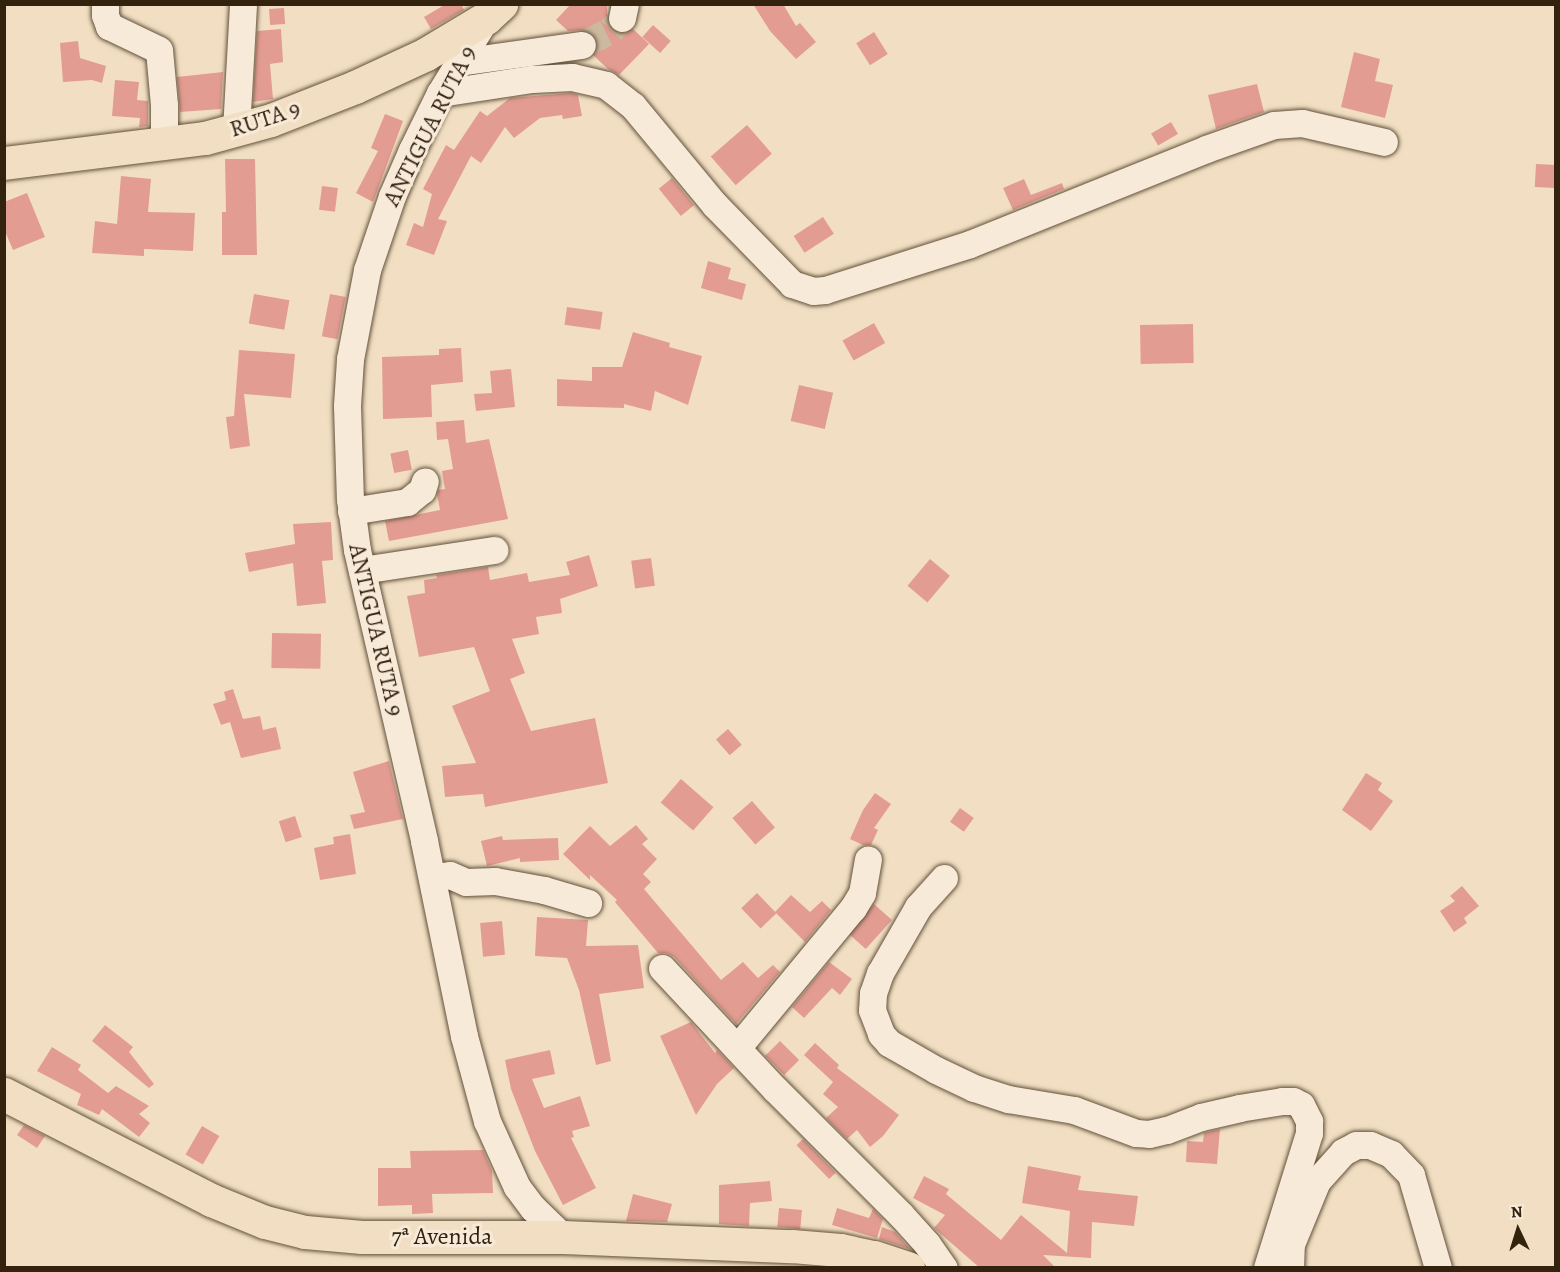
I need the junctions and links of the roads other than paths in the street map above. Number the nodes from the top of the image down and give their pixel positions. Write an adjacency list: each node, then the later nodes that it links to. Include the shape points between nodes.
1 (105, 4): 9 (street, via 109,26 159,50)
2 (243, 4): 7 (street)
3 (491, 9): 5 (street, ANTIGUA RUTA 9); 7 (main road, RUTA 9, via 426,54 355,87)
4 (582, 45): 5 (street)
5 (459, 62): 6 (street, ANTIGUA RUTA 9)
6 (440, 93): 8 (street, via 532,78 572,77 606,85 633,106 714,204 792,284 813,291 970,244 1206,148 1274,125 1302,123); 12 (street, ANTIGUA RUTA 9, via 392,196 367,270 350,359 347,406)
7 (236, 130): 9 (main road, RUTA 9)
8 (1384, 142)
9 (164, 144): 10 (main road, RUTA 9)
10 (4, 163)
11 (425, 481): 12 (street, via 422,490 407,502)
12 (351, 511): 14 (street, ANTIGUA RUTA 9)
13 (495, 550): 14 (street)
14 (362, 570): 16 (street, ANTIGUA RUTA 9)
15 (868, 860): 20 (street, via 862,893 853,908)
16 (432, 878): 18 (street, via 450,875 466,882 495,881); 22 (street, ANTIGUA RUTA 9, via 464,1036 487,1121 518,1187)
17 (944, 878): 26 (street, via 918,907 880,973 872,1010 881,1034 936,1070 974,1088 1008,1099 1074,1110 1136,1133 1167,1130 1239,1108 1282,1101 1301,1105 1310,1121 1308,1133)
18 (588, 903)
19 (662, 968): 20 (street)
20 (737, 1048): 25 (street, via 901,1215)
21 (4, 1094): 22 (main road, 7ª Avenida, via 211,1200 265,1222 305,1232 362,1237)
22 (562, 1237): 23 (main road, 7ª Avenida)
23 (822, 1258): 24 (main road, 7ª Avenida, via 874,1257)
24 (908, 1268)
25 (944, 1268)
26 (1267, 1268)
27 (1290, 1268): 28 (street, via 1291,1244 1317,1181 1343,1152 1356,1145 1370,1145 1391,1154 1412,1175)
28 (1438, 1268)

